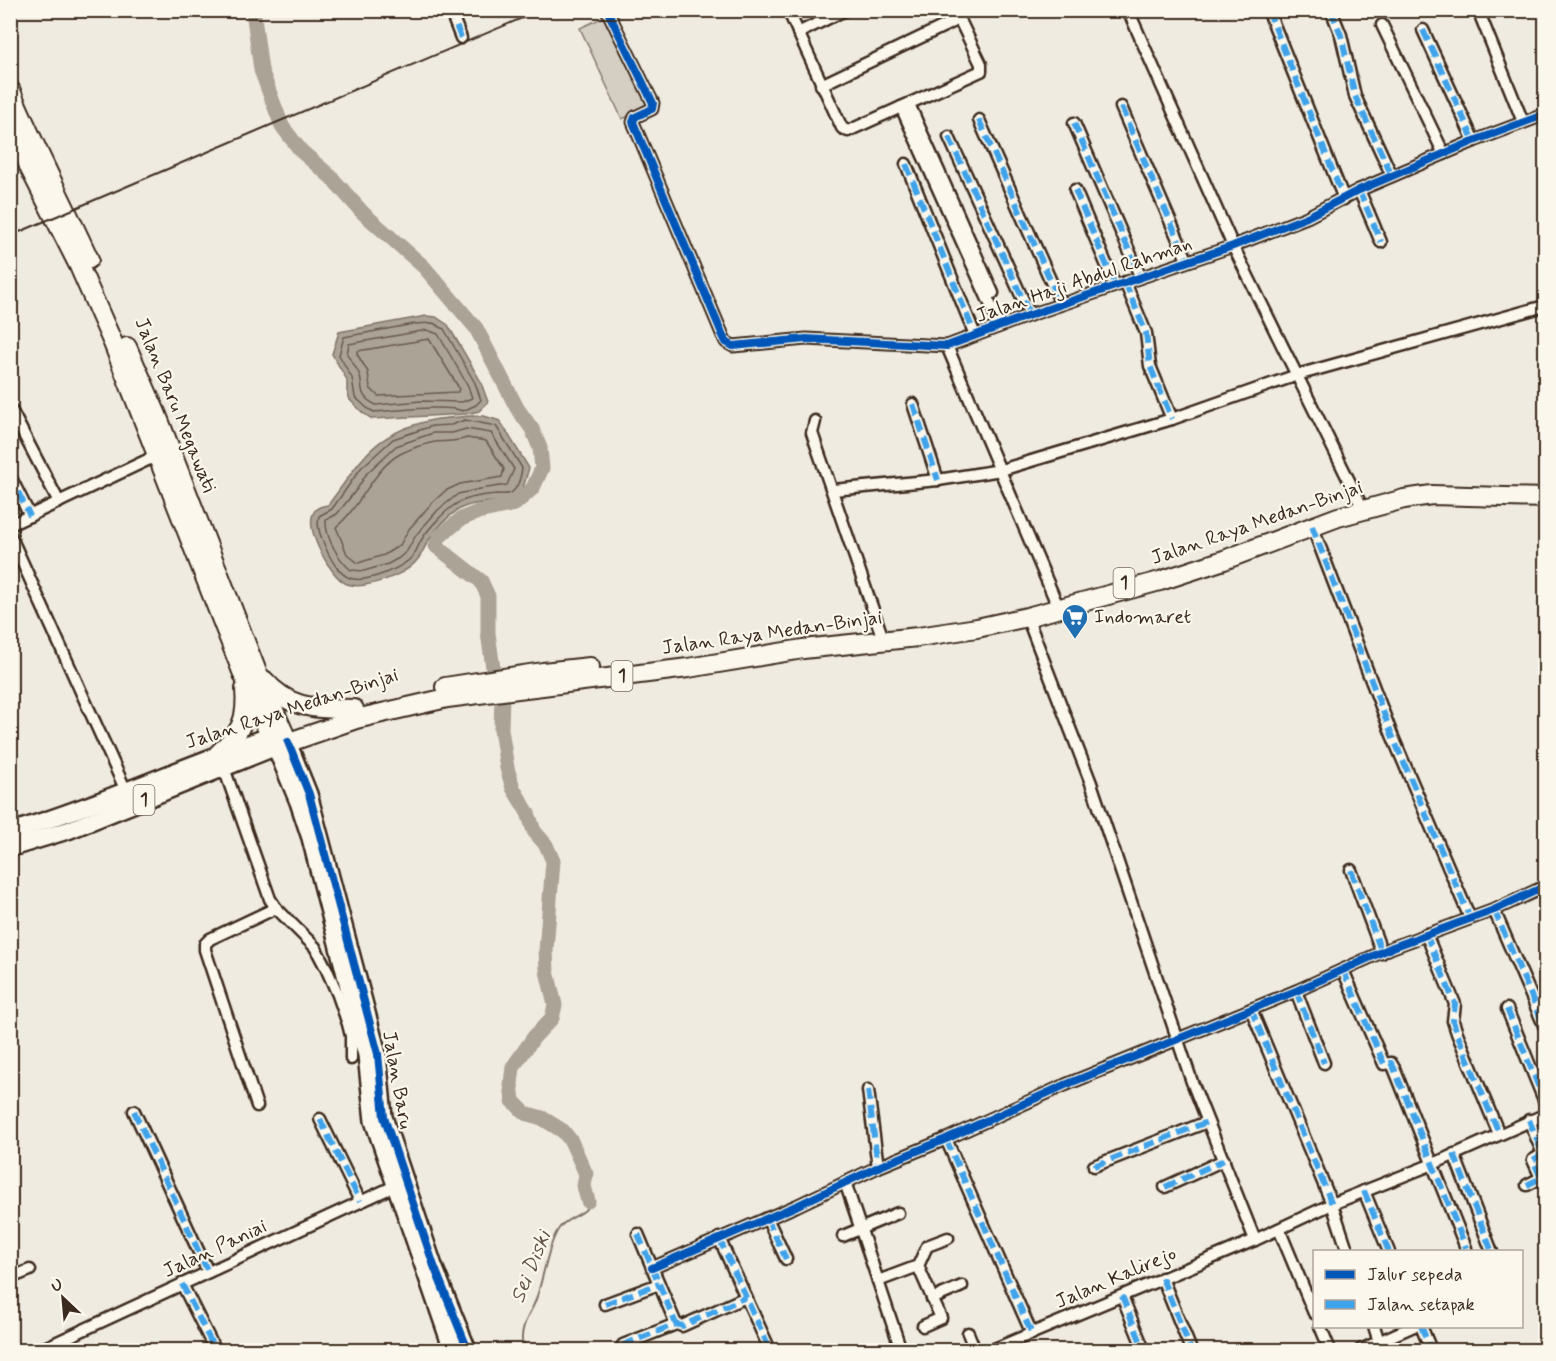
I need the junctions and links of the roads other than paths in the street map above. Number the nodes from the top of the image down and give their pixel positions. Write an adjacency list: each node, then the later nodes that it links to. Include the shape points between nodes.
1 (450, 10): 13 (street)
2 (607, 10): 41 (street, via 653,103 650,111 635,117 633,122 726,342 736,346 829,339)
3 (788, 10): 12 (street)
4 (845, 10): 12 (street)
5 (1128, 10): 32 (street)
6 (1268, 10): 30 (street)
7 (1331, 10): 27 (street, via 1355,96)
8 (1478, 10): 21 (street)
9 (957, 15): 14 (street); 16 (street, via 981,71)
10 (1382, 25): 25 (street)
11 (1423, 30): 24 (street)
12 (798, 33): 14 (street)
13 (461, 38)
14 (821, 85): 16 (street, via 842,128 848,131)
15 (10, 89): 47 (highway, Jalan Baru Megawati, via 85,250)
16 (905, 106): 39 (street)
17 (1121, 107): 33 (street)
18 (1545, 114): 21 (street, Jalan Haji Abdul Rahman)
19 (10, 118): 47 (highway, Jalan Baru Megawati)
20 (978, 120): 36 (street)
21 (1523, 122): 24 (street, Jalan Haji Abdul Rahman)
22 (1074, 123): 34 (street)
23 (949, 138): 38 (street)
24 (1474, 141): 25 (street, Jalan Haji Abdul Rahman)
25 (1444, 154): 27 (street, Jalan Haji Abdul Rahman)
26 (906, 164): 40 (street)
27 (1392, 176): 29 (street, Jalan Haji Abdul Rahman)
28 (1075, 190): 35 (street)
29 (1359, 190): 30 (street, Jalan Haji Abdul Rahman); 31 (street)
30 (1344, 199): 32 (street, Jalan Haji Abdul Rahman)
31 (1381, 242)
32 (1233, 246): 33 (street, Jalan Haji Abdul Rahman); 42 (street)
33 (1187, 260): 34 (street, Jalan Haji Abdul Rahman)
34 (1140, 276): 35 (street, Jalan Haji Abdul Rahman)
35 (1120, 284): 36 (street, Jalan Haji Abdul Rahman); 45 (street, via 1146,333 1150,366)
36 (1061, 304): 38 (street, Jalan Haji Abdul Rahman)
37 (1541, 308): 42 (street)
38 (1030, 315): 39 (street, Jalan Haji Abdul Rahman)
39 (1004, 325): 40 (street, Jalan Haji Abdul Rahman)
40 (975, 335): 41 (street, Jalan Haji Abdul Rahman)
41 (947, 346): 48 (street)
42 (1297, 375): 45 (street); 55 (street)
43 (913, 404): 50 (street)
44 (10, 408): 54 (street)
45 (1172, 419): 48 (street)
46 (814, 421): 51 (street, via 812,433)
47 (160, 448): 54 (street); 63 (highway, Jalan Baru Megawati)
48 (1001, 470): 50 (street); 60 (street)
49 (10, 476): 56 (street)
50 (938, 480): 51 (street)
51 (833, 490): 62 (street)
52 (1545, 490): 55 (highway, Jalan Raya Medan-Binjai / 1, via 1432,488 1403,491)
53 (1545, 498): 55 (highway, Jalan Raya Medan-Binjai / 1, via 1432,495)
54 (59, 502): 56 (street)
55 (1362, 505): 58 (highway, Jalan Raya Medan-Binjai / 1); 60 (highway, Jalan Raya Medan-Binjai / 1)
56 (30, 516): 57 (street)
57 (10, 525)
58 (1312, 526): 60 (highway, Jalan Raya Medan-Binjai / 1, via 1160,581); 76 (street, via 1392,735)
59 (10, 536): 69 (street)
60 (1068, 602): 61 (highway, Jalan Raya Medan-Binjai / 1); 62 (highway, Jalan Raya Medan-Binjai / 1, via 976,621)
61 (1027, 617): 64 (highway, Jalan Raya Medan-Binjai / 1, via 918,637 803,649 688,668); 85 (street, via 1091,783)
62 (881, 633): 64 (highway, Jalan Raya Medan-Binjai / 1)
63 (250, 673): 66 (highway, via 295,704); 67 (highway, Jalan Baru Megawati); 68 (highway, via 245,717)
64 (545, 678): 65 (highway, Jalan Raya Medan-Binjai / 1)
65 (471, 688): 66 (highway, Jalan Raya Medan-Binjai / 1, via 412,693); 67 (highway, Jalan Raya Medan-Binjai / 1, via 447,698)
66 (354, 709): 67 (highway, Jalan Raya Medan-Binjai / 1)
67 (279, 739): 68 (main road, Jalan Raya Medan-Binjai / 1); 81 (street, Jalan Baru, via 309,794)
68 (220, 761): 69 (main road, Jalan Raya Medan-Binjai / 1); 71 (main road, Jalan Raya Medan-Binjai / 1, via 69,830); 74 (street)
69 (126, 791): 70 (main road, Jalan Raya Medan-Binjai / 1)
70 (10, 832)
71 (10, 848)
72 (1351, 870): 78 (street)
73 (1545, 886): 75 (street)
74 (276, 908): 81 (street, via 315,947); 90 (street, via 205,944)
75 (1494, 910): 76 (street); 84 (street)
76 (1470, 918): 77 (street)
77 (1426, 934): 78 (street); 96 (street, via 1455,1004 1453,1021 1457,1033)
78 (1382, 952): 79 (street)
79 (1343, 970): 80 (street); 100 (street, via 1384,1064 1394,1068)
80 (1296, 991): 82 (street); 87 (street)
81 (352, 1008): 86 (street); 105 (street, Jalan Baru, via 378,1054 384,1117)
82 (1251, 1009): 85 (street); 111 (street)
83 (1507, 1009): 89 (street)
84 (1545, 1030)
85 (1178, 1038): 95 (street); 97 (street)
86 (351, 1059)
87 (1324, 1063)
88 (868, 1090): 102 (street)
89 (1545, 1105)
90 (257, 1106)
91 (134, 1111): 129 (street)
92 (1545, 1114): 94 (street, Jalan Kalirejo)
93 (320, 1119): 110 (street)
94 (1529, 1120): 96 (street, Jalan Kalirejo); 103 (street, via 1544,1154 1533,1160)
95 (1207, 1122): 99 (street); 101 (street)
96 (1499, 1134): 98 (street, Jalan Kalirejo)
97 (946, 1139): 102 (street); 148 (street)
98 (1454, 1154): 100 (street, Jalan Kalirejo); 124 (street)
99 (1224, 1160): 107 (street); 120 (street)
100 (1432, 1164): 109 (street, Jalan Kalirejo); 121 (street)
101 (1094, 1166)
102 (878, 1167): 104 (street)
103 (1541, 1179): 106 (street); 108 (street)
104 (845, 1182): 113 (street); 114 (street)
105 (400, 1183): 110 (street, Jalan Paniai); 153 (street, Jalan Baru); 154 (street, Jalan Baru)
106 (1527, 1185)
107 (1165, 1187)
108 (1545, 1190)
109 (1364, 1191): 111 (street, Jalan Kalirejo); 123 (street)
110 (360, 1201): 129 (street, Jalan Paniai)
111 (1332, 1204): 115 (street, Jalan Kalirejo); 122 (street)
112 (898, 1213): 114 (street)
113 (767, 1218): 118 (street); 125 (street)
114 (861, 1229): 117 (street); 132 (street)
115 (1280, 1229): 120 (street, Jalan Kalirejo); 140 (street)
116 (638, 1234): 127 (street)
117 (843, 1236)
118 (719, 1238): 127 (street); 137 (street)
119 (948, 1238): 126 (street, via 927,1246)
120 (1255, 1240): 131 (street, Jalan Kalirejo)
121 (1466, 1248)
122 (1348, 1250)
123 (1389, 1250)
124 (1492, 1250)
125 (786, 1259)
126 (918, 1266): 132 (street); 138 (street)
127 (652, 1268): 134 (street)
128 (30, 1270): 130 (street)
129 (208, 1272): 133 (street, Jalan Paniai)
130 (10, 1278)
131 (1162, 1278): 136 (street, Jalan Kalirejo); 160 (street)
132 (878, 1281): 156 (street)
133 (182, 1284): 151 (street, Jalan Paniai); 152 (street)
134 (659, 1284): 139 (street); 141 (street)
135 (962, 1286): 138 (street)
136 (1122, 1296): 148 (street, Jalan Kalirejo); 159 (street)
137 (746, 1297): 141 (street, via 682,1326); 155 (street)
138 (932, 1299): 142 (street, via 941,1318)
139 (605, 1304)
140 (1313, 1311)
141 (676, 1324): 149 (street)
142 (923, 1326)
143 (1321, 1328): 161 (street)
144 (1374, 1328): 150 (street)
145 (1410, 1328): 150 (street)
146 (1422, 1328): 162 (street)
147 (968, 1333): 157 (street)
148 (1032, 1334): 158 (street, Jalan Kalirejo)
149 (623, 1345)
150 (1370, 1347)
151 (40, 1350)
152 (215, 1350)
153 (452, 1350)
154 (468, 1350)
155 (770, 1350)
156 (902, 1350)
157 (975, 1350)
158 (992, 1350)
159 (1144, 1350)
160 (1191, 1350)
161 (1330, 1350)
162 (1431, 1350)

